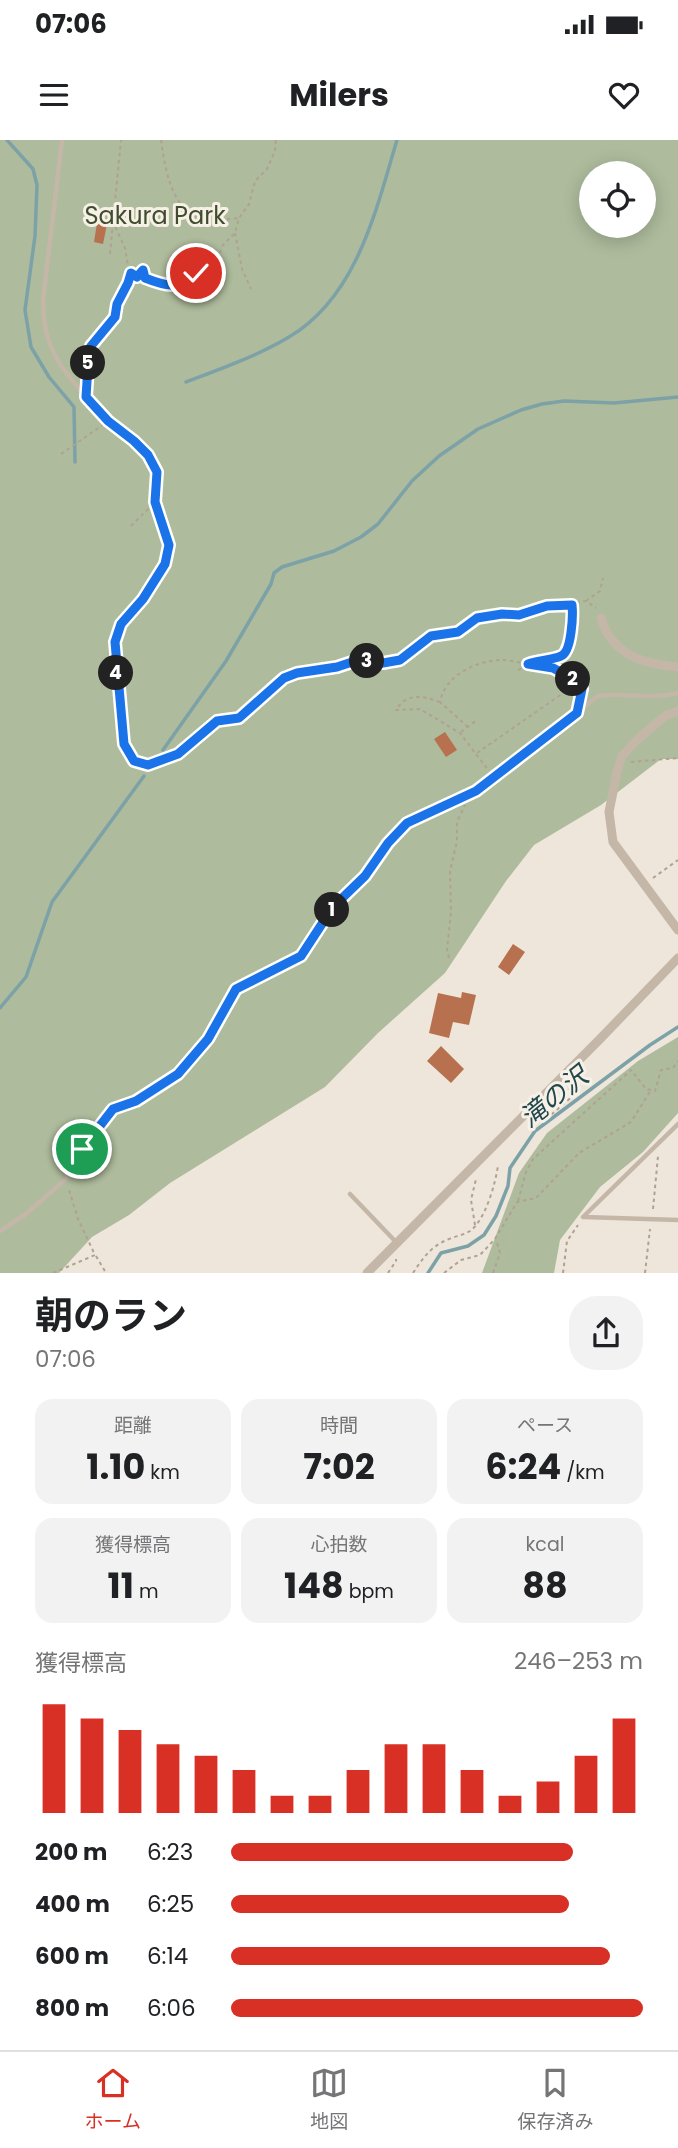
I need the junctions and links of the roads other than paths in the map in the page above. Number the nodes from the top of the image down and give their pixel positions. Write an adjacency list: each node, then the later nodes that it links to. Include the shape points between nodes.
1 (62, 140): 2 (lane, via 43,321 58,363)
2 (86, 397)
3 (601, 618): 4 (street, via 604,629 629,656)
4 (678, 667)
5 (678, 694): 12 (lane, via 598,696 494,778 407,823 365,876 333,907 301,956 236,989 208,1039 178,1074 136,1101 113,1109 65,1179)
6 (678, 711): 7 (street, via 665,716 622,755 609,812 613,842)
7 (678, 930)
8 (678, 958): 13 (street)
9 (678, 1124): 11 (lane, via 583,1217)
10 (351, 1194): 13 (lane)
11 (678, 1220)
12 (0, 1231)
13 (397, 1243): 14 (street)
14 (367, 1273)

